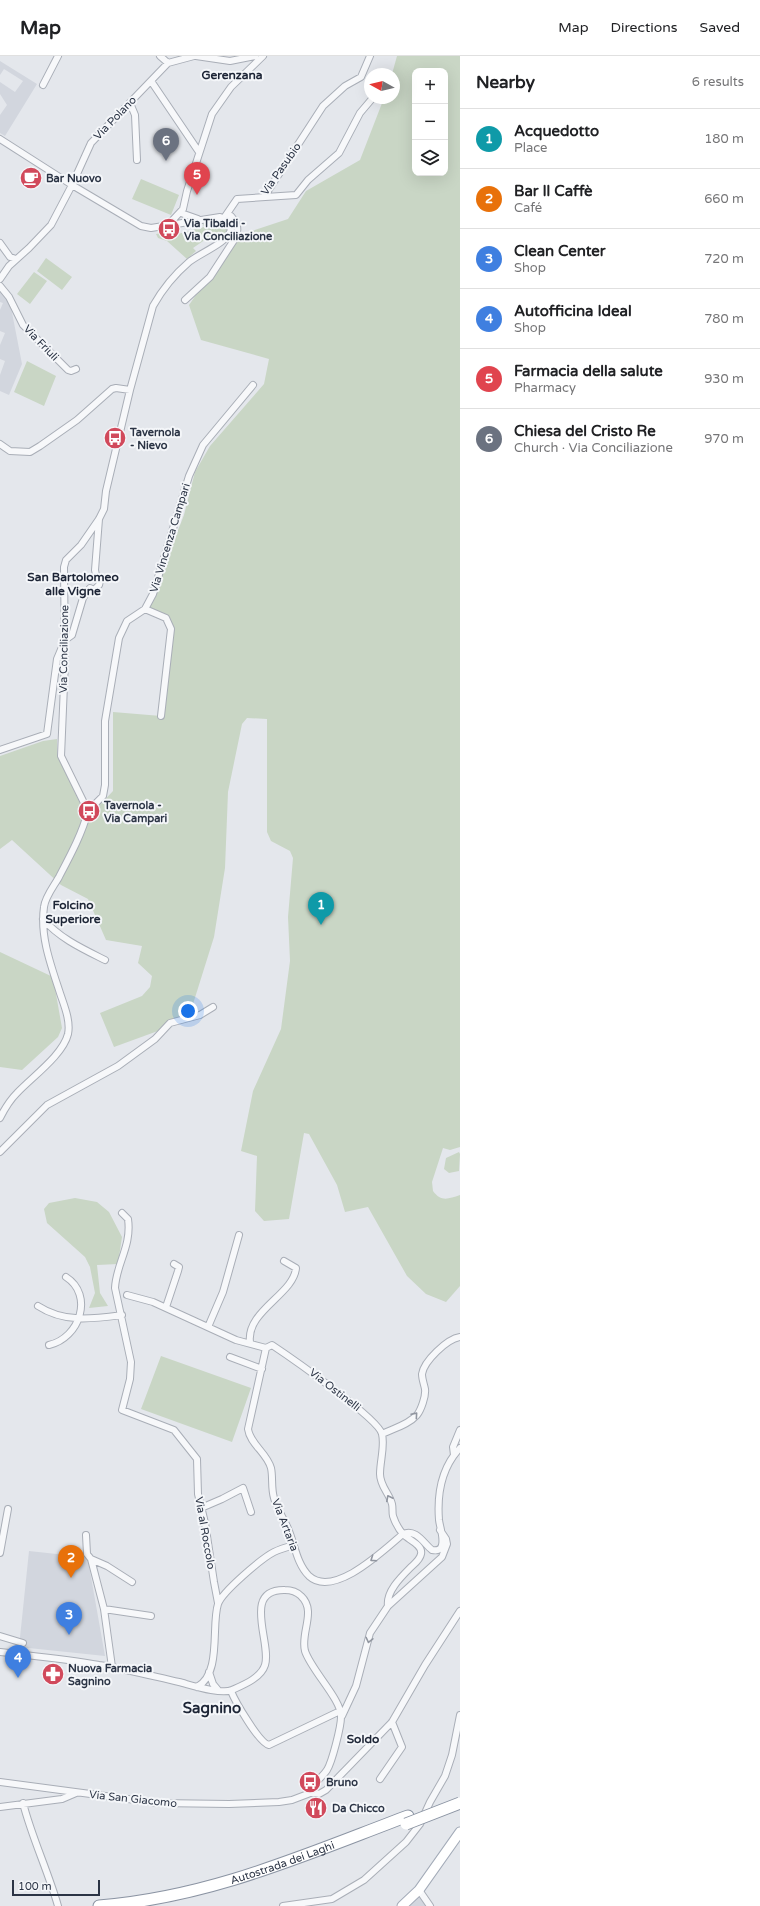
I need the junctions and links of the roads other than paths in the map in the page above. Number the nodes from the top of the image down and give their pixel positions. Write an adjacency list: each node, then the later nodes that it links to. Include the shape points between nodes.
1 (58, 56): 9 (street)
2 (160, 56): 7 (street)
3 (195, 56): 4 (street, via 230,61); 7 (street)
4 (255, 56)
5 (263, 56): 13 (street, via 231,87 212,114)
6 (370, 56): 16 (street, Via Pasubio, via 361,77 345,86 323,106)
7 (168, 63): 8 (street, Via Polano)
8 (151, 81): 10 (street, Via Polano); 13 (street)
9 (43, 85)
10 (130, 103): 14 (street, via 135,115); 15 (street, Via Polano, via 91,144)
11 (368, 104): 16 (street, via 360,113 339,153 308,180 296,195)
12 (0, 139): 15 (street)
13 (199, 152): 17 (street, via 185,201)
14 (137, 160)
15 (72, 185): 21 (street, via 141,226); 23 (street, Via Polano, via 51,225)
16 (264, 197): 18 (street, Via Pasubio, via 237,199)
17 (184, 214): 19 (street, via 193,218); 20 (street, via 188,220); 21 (street)
18 (224, 218): 19 (street); 26 (street, via 231,216 234,220 238,231 236,237 210,277); 29 (street, Via Conciliazione, via 231,226 228,237 189,262 159,295 153,306)
19 (210, 219): 20 (street)
20 (186, 223): 21 (street)
21 (165, 226)
22 (0, 243): 23 (street, via 10,257)
23 (16, 259): 24 (street)
24 (0, 279)
25 (0, 286): 27 (street, Via Friuli, via 9,297 23,325 68,370)
26 (185, 300)
27 (76, 369)
28 (253, 385): 32 (street, Via Vincenza Campari, via 203,445 197,457 153,594)
29 (130, 390): 30 (street, via 112,390 77,420 30,452 10,451); 31 (street, Via Conciliazione, via 104,509)
30 (0, 444)
31 (99, 519): 33 (street, Via Conciliazione, via 66,560 64,567); 33 (street, via 95,570 99,585 94,590 90,588 83,598 72,635)
32 (145, 609): 34 (street, via 166,618 172,629); 36 (street, Via Vincenza Campari, via 127,621 119,638 106,721 105,786 103,796)
33 (65, 640): 35 (street, via 57,659 47,734); 36 (street, Via Conciliazione, via 61,756)
34 (161, 716)
35 (0, 750)
36 (88, 811): 37 (street, via 85,824 44,905)
37 (43, 919): 38 (street, via 51,928 84,950); 40 (street, via 49,959 68,1018 68,1033 61,1048 16,1094)
38 (105, 960)
39 (213, 1007): 41 (street, via 200,1015 170,1023 155,1039 118,1066 47,1105)
40 (0, 1118)
41 (0, 1152)
42 (122, 1213): 50 (street, via 129,1224 126,1252 116,1278)
43 (239, 1234): 52 (street, via 223,1292)
44 (284, 1261): 54 (street, via 296,1268 293,1278 253,1324)
45 (174, 1264): 49 (street, via 179,1267)
46 (66, 1277): 51 (street, via 80,1291)
47 (127, 1295): 49 (street, Via Ostinelli)
48 (38, 1306): 51 (street, via 48,1313)
49 (166, 1307): 52 (street, Via Ostinelli)
50 (122, 1315): 51 (street); 63 (street, Via al Roccolo, via 131,1362 130,1379 122,1410 171,1428 194,1453 199,1463 198,1494)
51 (80, 1319): 55 (street, via 64,1338)
52 (208, 1327): 54 (street, Via Ostinelli, via 236,1340)
53 (460, 1337): 60 (street, one-way to 53, via 401,1426 418,1414 426,1391 422,1375 424,1369 443,1346)
54 (250, 1342): 56 (street, Via Ostinelli)
55 (49, 1345)
56 (266, 1348): 58 (street, Via Artaria); 60 (street, Via Ostinelli, via 272,1345 303,1366 354,1407 367,1414)
57 (230, 1357): 58 (street)
58 (262, 1369): 69 (street, Via Artaria, via 248,1429 250,1438 271,1467 274,1499)
59 (460, 1430): 62 (street, via 453,1447)
60 (382, 1434): 67 (street, one-way to 60, via 381,1482)
61 (460, 1448): 62 (street)
62 (454, 1455): 66 (street, via 442,1481)
63 (201, 1508): 65 (street, via 243,1488); 73 (street, Via al Roccolo)
64 (8, 1509): 70 (street)
65 (251, 1512)
66 (440, 1530): 67 (street, via 442,1545 435,1551 415,1534); 74 (street, via 447,1544 442,1557)
67 (403, 1534): 69 (street, Via Artaria, one-way to 69, via 351,1574 333,1580 321,1581 310,1576 301,1563); 74 (street, via 419,1546 421,1554 388,1596)
68 (86, 1536): 71 (street, via 87,1554)
69 (294, 1545): 73 (street, via 273,1552 232,1587)
70 (0, 1553)
71 (91, 1559): 72 (street); 75 (street)
72 (132, 1582)
73 (218, 1603): 82 (street, Via al Roccolo, via 214,1654)
74 (388, 1606): 86 (street, one-way to 86, via 370,1633 356,1686)
75 (104, 1609): 77 (street); 81 (street)
76 (460, 1611): 88 (street, Via San Giacomo)
77 (151, 1616)
78 (0, 1636): 79 (street)
79 (23, 1643)
80 (0, 1652): 81 (street)
81 (112, 1667): 83 (street)
82 (209, 1672): 83 (street); 84 (street)
83 (197, 1686): 84 (street)
84 (218, 1690): 85 (street)
85 (231, 1691): 86 (street, via 238,1707 264,1743 269,1745); 86 (street, via 253,1679 263,1668 266,1659 260,1607 270,1593 289,1590 299,1594 307,1605 305,1650)
86 (341, 1713): 91 (street, via 330,1762 313,1785)
87 (460, 1715): 103 (street, via 445,1776 420,1824 406,1842 364,1880 332,1899)
88 (392, 1722): 89 (street, via 402,1747); 91 (street, Via San Giacomo, via 326,1790 319,1794)
89 (380, 1780)
90 (0, 1782): 92 (street, Via San Giacomo)
91 (313, 1792): 92 (street, Via San Giacomo, via 279,1802 229,1804 158,1803)
92 (76, 1793): 94 (street, via 62,1798)
93 (460, 1795): 97 (highway, Autostrada dei Laghi)
94 (23, 1803): 96 (street); 100 (street)
95 (460, 1804): 97 (highway, Autostrada dei Laghi, bridge)
96 (0, 1807)
97 (407, 1820): 101 (highway, Autostrada dei Laghi, via 225,1883 163,1898); 102 (highway, Autostrada dei Laghi, via 247,1884)
98 (460, 1832): 99 (main road)
99 (419, 1890): 104 (main road); 105 (street)
100 (58, 1906)
101 (99, 1906)
102 (158, 1906)
103 (283, 1906)
104 (402, 1906)
105 (430, 1906)

